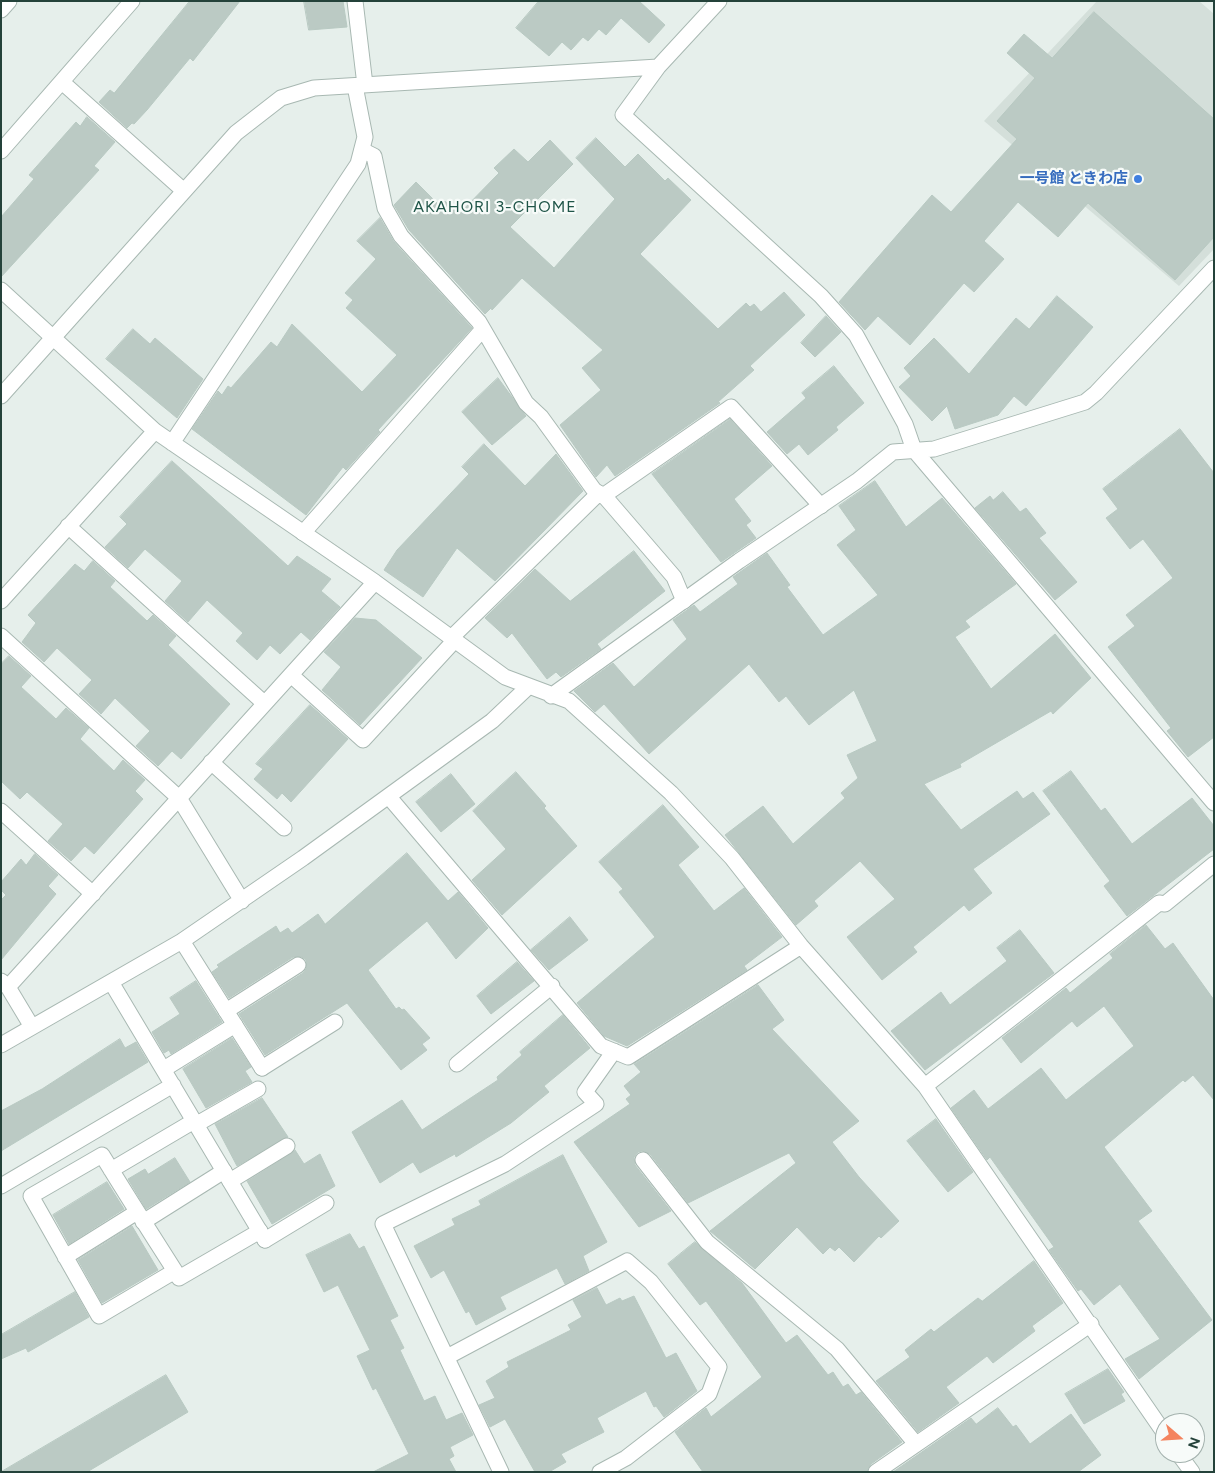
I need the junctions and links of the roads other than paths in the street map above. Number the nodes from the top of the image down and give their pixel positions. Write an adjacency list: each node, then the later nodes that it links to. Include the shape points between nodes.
1 (9, 1): 5 (street)
2 (132, 1): 7 (street)
3 (355, 1): 8 (street)
4 (719, 1): 6 (street)
5 (1, 10)
6 (658, 68): 8 (street); 19 (street, via 623,115 821,296 850,329 905,424)
7 (62, 82): 10 (street); 11 (street)
8 (360, 85): 9 (street, via 365,137); 11 (street, via 314,88 282,98 236,133)
9 (362, 150): 14 (street, via 374,156 385,208 401,236); 18 (street, via 358,164)
10 (1, 151)
11 (184, 191): 15 (street)
12 (1214, 268): 19 (street, via 1084,402 934,449)
13 (1, 290): 15 (street)
14 (483, 329): 20 (street, via 526,403 541,417 594,490); 23 (street)
15 (54, 338): 16 (street); 17 (street)
16 (1, 396)
17 (155, 431): 18 (street); 22 (street)
18 (172, 443): 23 (street)
19 (914, 450): 21 (street, via 893,452); 36 (street)
20 (601, 494): 21 (street, via 731,407); 26 (street, via 674,578); 28 (street)
21 (821, 506): 26 (street)
22 (68, 526): 25 (street); 32 (street)
23 (303, 533): 24 (street)
24 (375, 582): 28 (street); 29 (street)
25 (1, 600)
26 (684, 600): 31 (street)
27 (1, 636): 35 (street)
28 (453, 639): 29 (street, via 363,740); 30 (street, via 505,677)
29 (291, 675): 32 (street)
30 (528, 687): 31 (street); 34 (street, via 492,721)
31 (551, 696): 43 (street, via 569,701 671,794 732,858)
32 (264, 703): 33 (street)
33 (211, 762): 35 (street); 38 (street)
34 (389, 797): 41 (street); 47 (street)
35 (179, 798): 40 (street); 41 (street)
36 (1214, 803)
37 (1, 812): 40 (street)
38 (284, 828)
39 (1214, 864): 57 (street, via 1165,904 1159,903)
40 (93, 894): 46 (street)
41 (242, 901): 42 (street)
42 (182, 941): 45 (street); 48 (street)
43 (801, 946): 53 (street, via 628,1057); 57 (street)
44 (298, 965): 48 (street)
45 (110, 982): 51 (street); 55 (street)
46 (4, 984): 51 (street)
47 (552, 986): 53 (street, via 601,1046); 54 (street)
48 (226, 1011): 50 (street)
49 (335, 1022): 50 (street, via 262,1068)
50 (235, 1025): 55 (street)
51 (32, 1027): 52 (street)
52 (1, 1045)
53 (614, 1051): 71 (street, via 585,1092 596,1104 505,1164 382,1224)
54 (457, 1064)
55 (164, 1069): 56 (street)
56 (173, 1085): 59 (street); 64 (street)
57 (925, 1086): 70 (street)
58 (258, 1089): 59 (street)
59 (196, 1123): 62 (street); 63 (street)
60 (287, 1146): 63 (street)
61 (643, 1160): 73 (street, via 707,1242 837,1349)
62 (111, 1170): 66 (street); 68 (street, via 102,1155 31,1196)
63 (227, 1176): 66 (street); 67 (street)
64 (1, 1186)
65 (326, 1203): 67 (street)
66 (140, 1217): 68 (street); 69 (street)
67 (262, 1236): 69 (street, via 179,1278)
68 (65, 1257): 69 (street, via 99,1316)
69 (174, 1271)
70 (1091, 1324): 72 (street); 73 (street)
71 (447, 1358): 74 (street); 75 (street, via 627,1261 651,1282 719,1368 709,1394 626,1458)
72 (1155, 1419)
73 (916, 1444): 76 (street)
74 (501, 1472)
75 (600, 1472)
76 (876, 1472)

